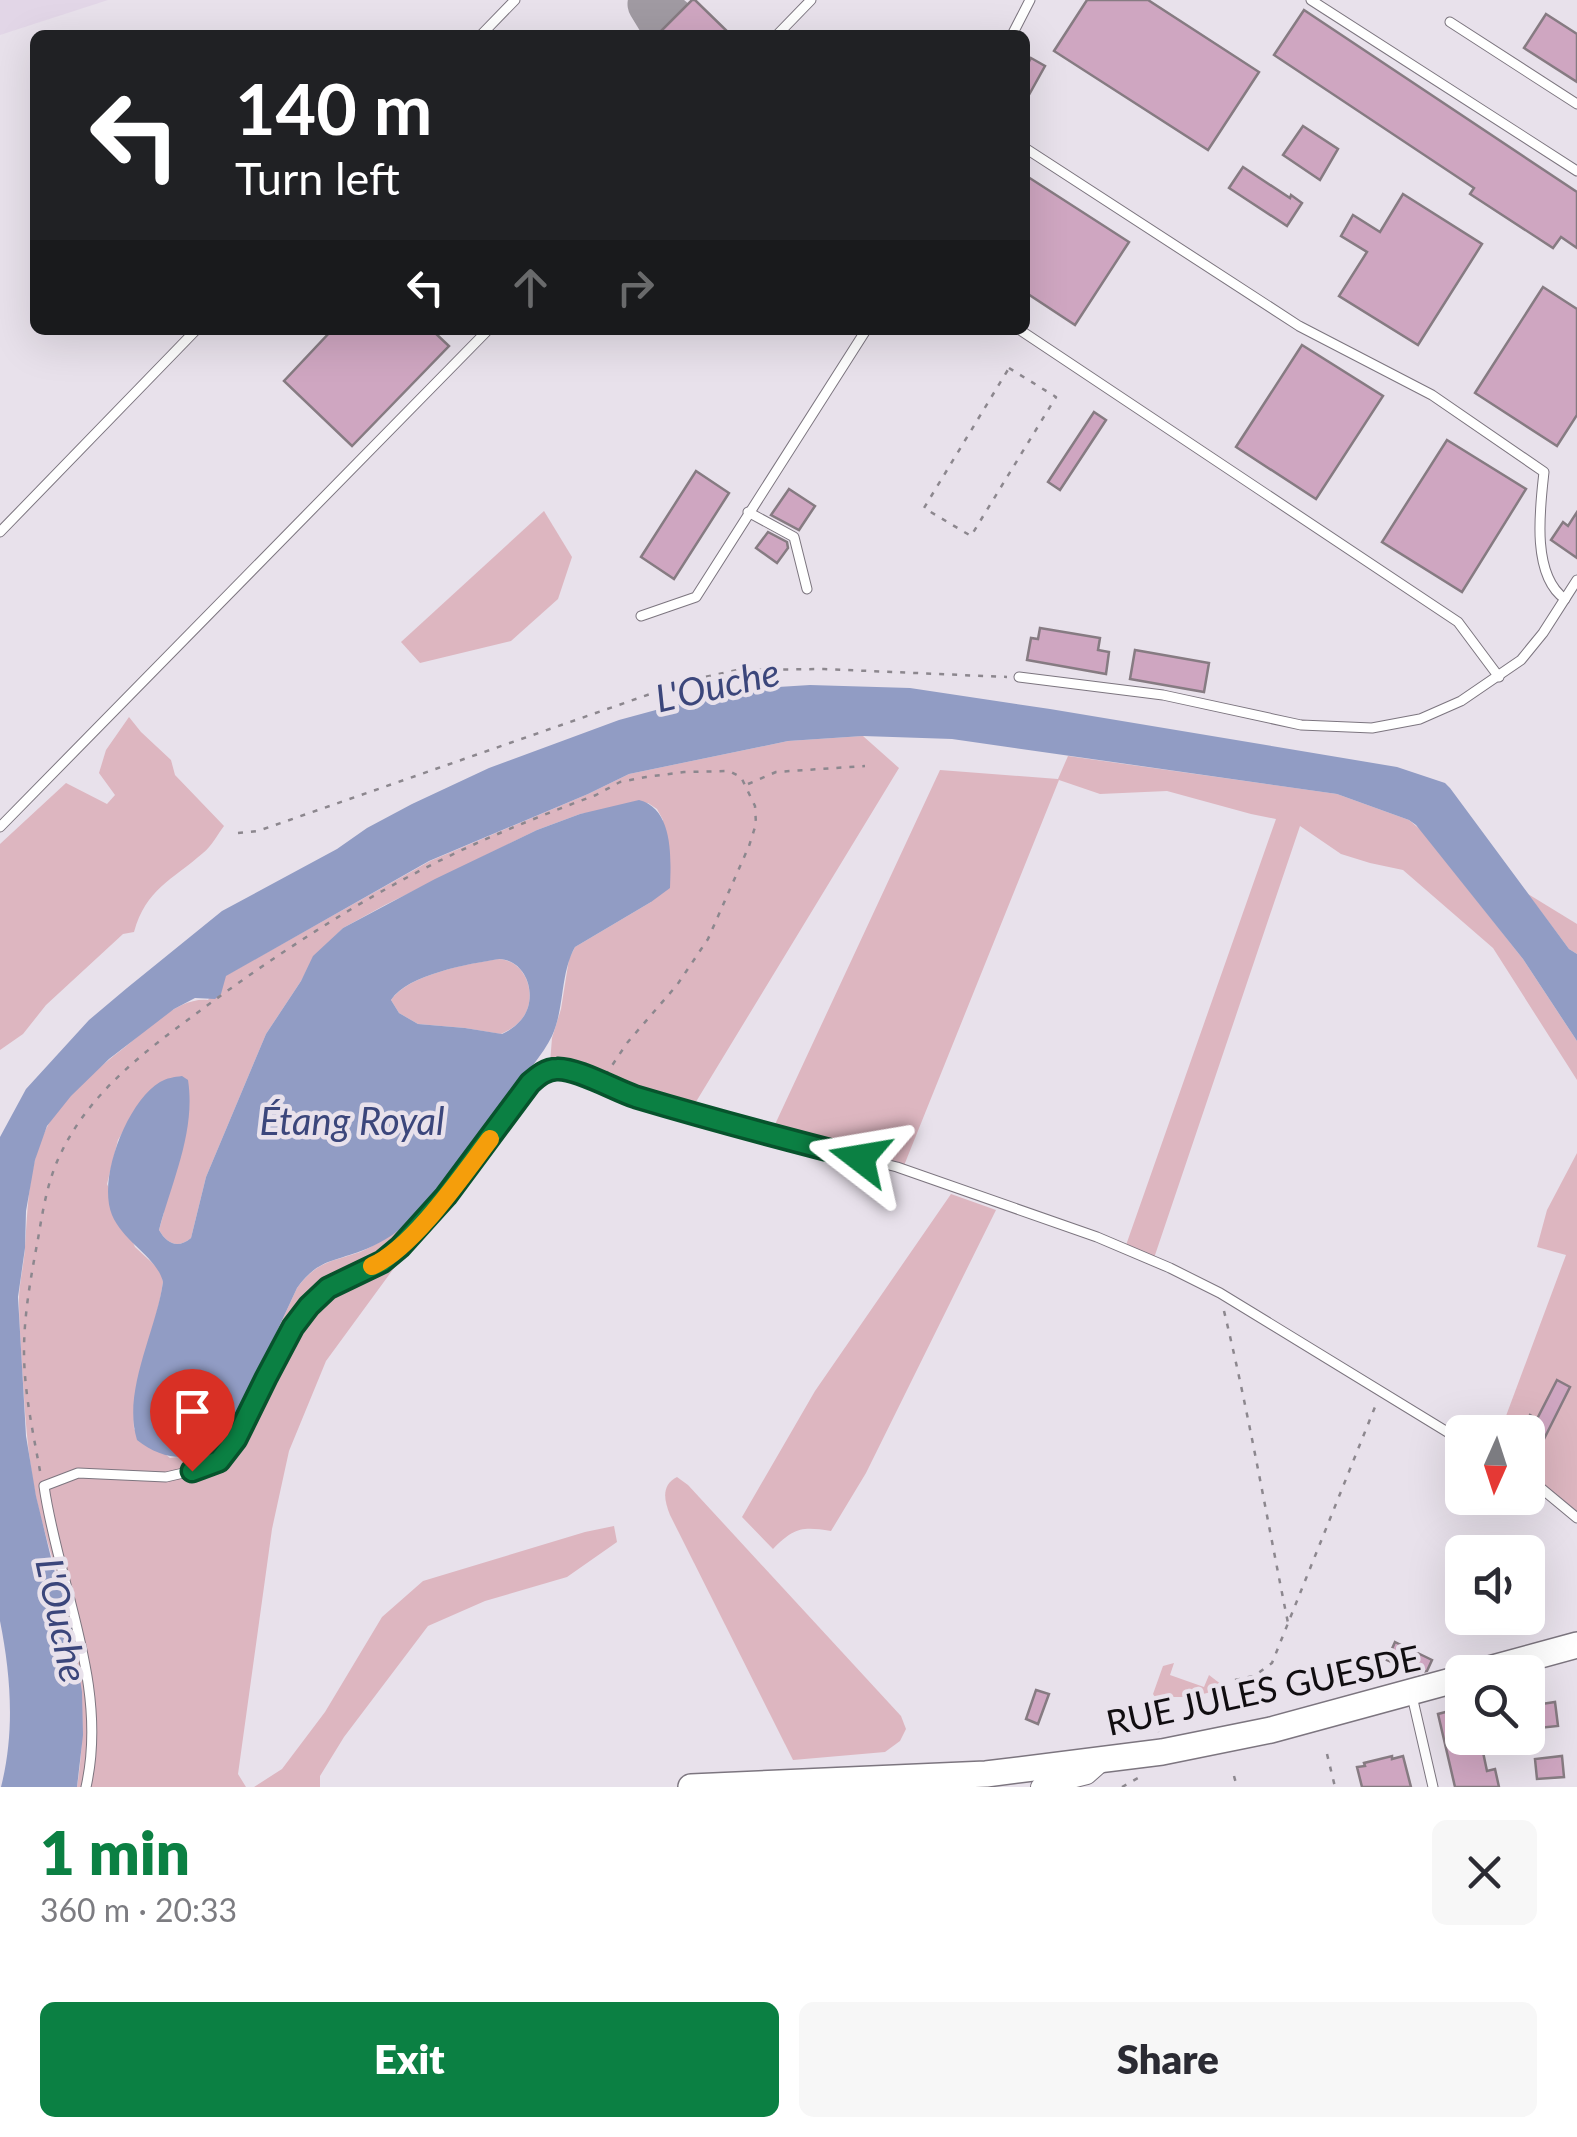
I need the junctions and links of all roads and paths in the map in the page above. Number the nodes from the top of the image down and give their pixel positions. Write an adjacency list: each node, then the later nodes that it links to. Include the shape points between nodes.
1 (515, 0): 6 (lane)
2 (812, 0): 7 (lane)
3 (1030, 0): 8 (lane)
4 (1311, 0): 11 (lane)
5 (1450, 22): 9 (lane)
6 (486, 30)
7 (782, 30)
8 (1015, 30)
9 (1576, 101)
10 (1030, 151): 21 (lane, via 1299,326 1432,395 1544,472 1545,566 1555,592)
11 (1577, 171)
12 (191, 335): 18 (lane)
13 (480, 335): 27 (lane)
14 (863, 335): 17 (lane)
15 (1028, 335): 23 (lane, via 1458,622)
16 (966, 439): 16 (path, via 1009,368 1056,397 971,536 924,508)
17 (748, 512): 20 (lane, via 794,537); 22 (lane, via 696,597)
18 (0, 532)
19 (1577, 580): 21 (lane)
20 (808, 589)
21 (1565, 598): 23 (lane, via 1521,660)
22 (641, 616)
23 (1499, 677): 24 (lane, via 1420,719 1372,728 1300,725 1163,695)
24 (1018, 678): 28 (path, via 737,670 652,692)
25 (865, 766): 26 (path, via 776,772)
26 (746, 785): 29 (path, via 756,824 708,940); 33 (path, via 729,771 620,782 435,863 222,993 114,1080 60,1154 34,1257 24,1352)
27 (0, 828)
28 (238, 833)
29 (602, 1084): 30 (lane, via 897,1167 1097,1237); 33 (lane, via 557,1068 530,1083 400,1247 309,1306 219,1461 166,1477 78,1473)
30 (1220, 1293): 31 (lane); 36 (path)
31 (1382, 1391): 32 (lane); 36 (path)
32 (1445, 1430)
33 (44, 1486): 47 (lane, via 88,1684 92,1738)
34 (1545, 1491): 35 (lane)
35 (1577, 1518)
36 (1288, 1623): 39 (path, via 1272,1664)
37 (1577, 1644): 38 (street)
38 (1538, 1655)
39 (1235, 1680)
40 (1445, 1683): 41 (street, RUE JULES GUESDE)
41 (1412, 1694): 43 (street, RUE JULES GUESDE, via 1271,1730); 52 (lane)
42 (1327, 1754): 51 (path)
43 (1104, 1760): 46 (street, RUE JULES GUESDE); 49 (street, via 1087,1775)
44 (1234, 1776): 50 (path)
45 (959, 1781): 46 (street, RUE JULES GUESDE); 48 (street, RUE JULES GUESDE)
46 (986, 1781)
47 (86, 1787)
48 (691, 1787)
49 (1040, 1787)
50 (1237, 1787)
51 (1335, 1787)
52 (1433, 1787)

